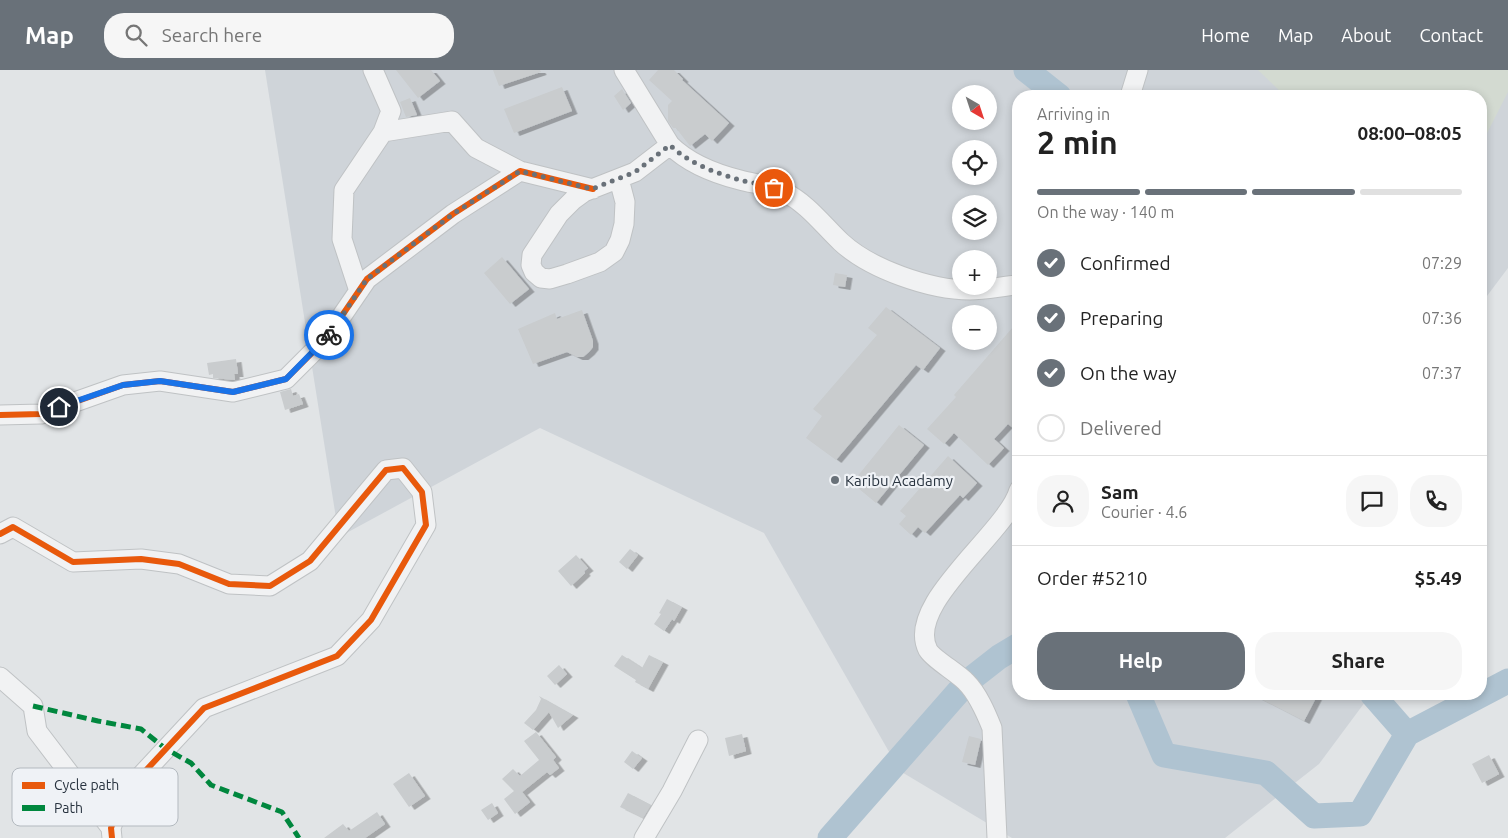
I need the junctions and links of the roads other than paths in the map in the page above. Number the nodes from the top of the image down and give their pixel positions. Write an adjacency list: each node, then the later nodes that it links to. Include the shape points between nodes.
1 (373, 70): 5 (street, via 391,111)
2 (624, 70): 6 (street)
3 (1138, 70): 4 (street)
4 (1132, 90)
5 (383, 132): 7 (street, via 452,121 476,148); 11 (street, via 344,190 342,239)
6 (670, 145): 8 (street, via 635,172); 10 (street, via 678,153 708,168 784,192 813,212 842,243 880,268 940,286 970,290)
7 (520, 171): 9 (street); 11 (street, via 445,220 367,279)
8 (619, 179): 9 (street); 9 (street, via 625,202 624,224 614,252 600,262 575,271 550,279 541,278 531,265 532,255 559,214 573,200)
9 (592, 189)
10 (1012, 286)
11 (359, 291): 12 (street, via 326,339 286,379 233,392 160,381 123,385 42,414)
12 (0, 415)
13 (1012, 503): 20 (street, via 947,586 928,615 925,635 928,651 967,682 992,728)
14 (0, 534): 18 (street, via 14,527 73,562 141,559 179,564 229,584 270,586 310,561 386,470 403,468 422,492 426,525 371,620 337,656 204,708)
15 (0, 677): 17 (street, via 34,706 37,731)
16 (698, 740): 19 (street)
17 (64, 768)
18 (148, 768)
19 (644, 838)
20 (997, 838)

